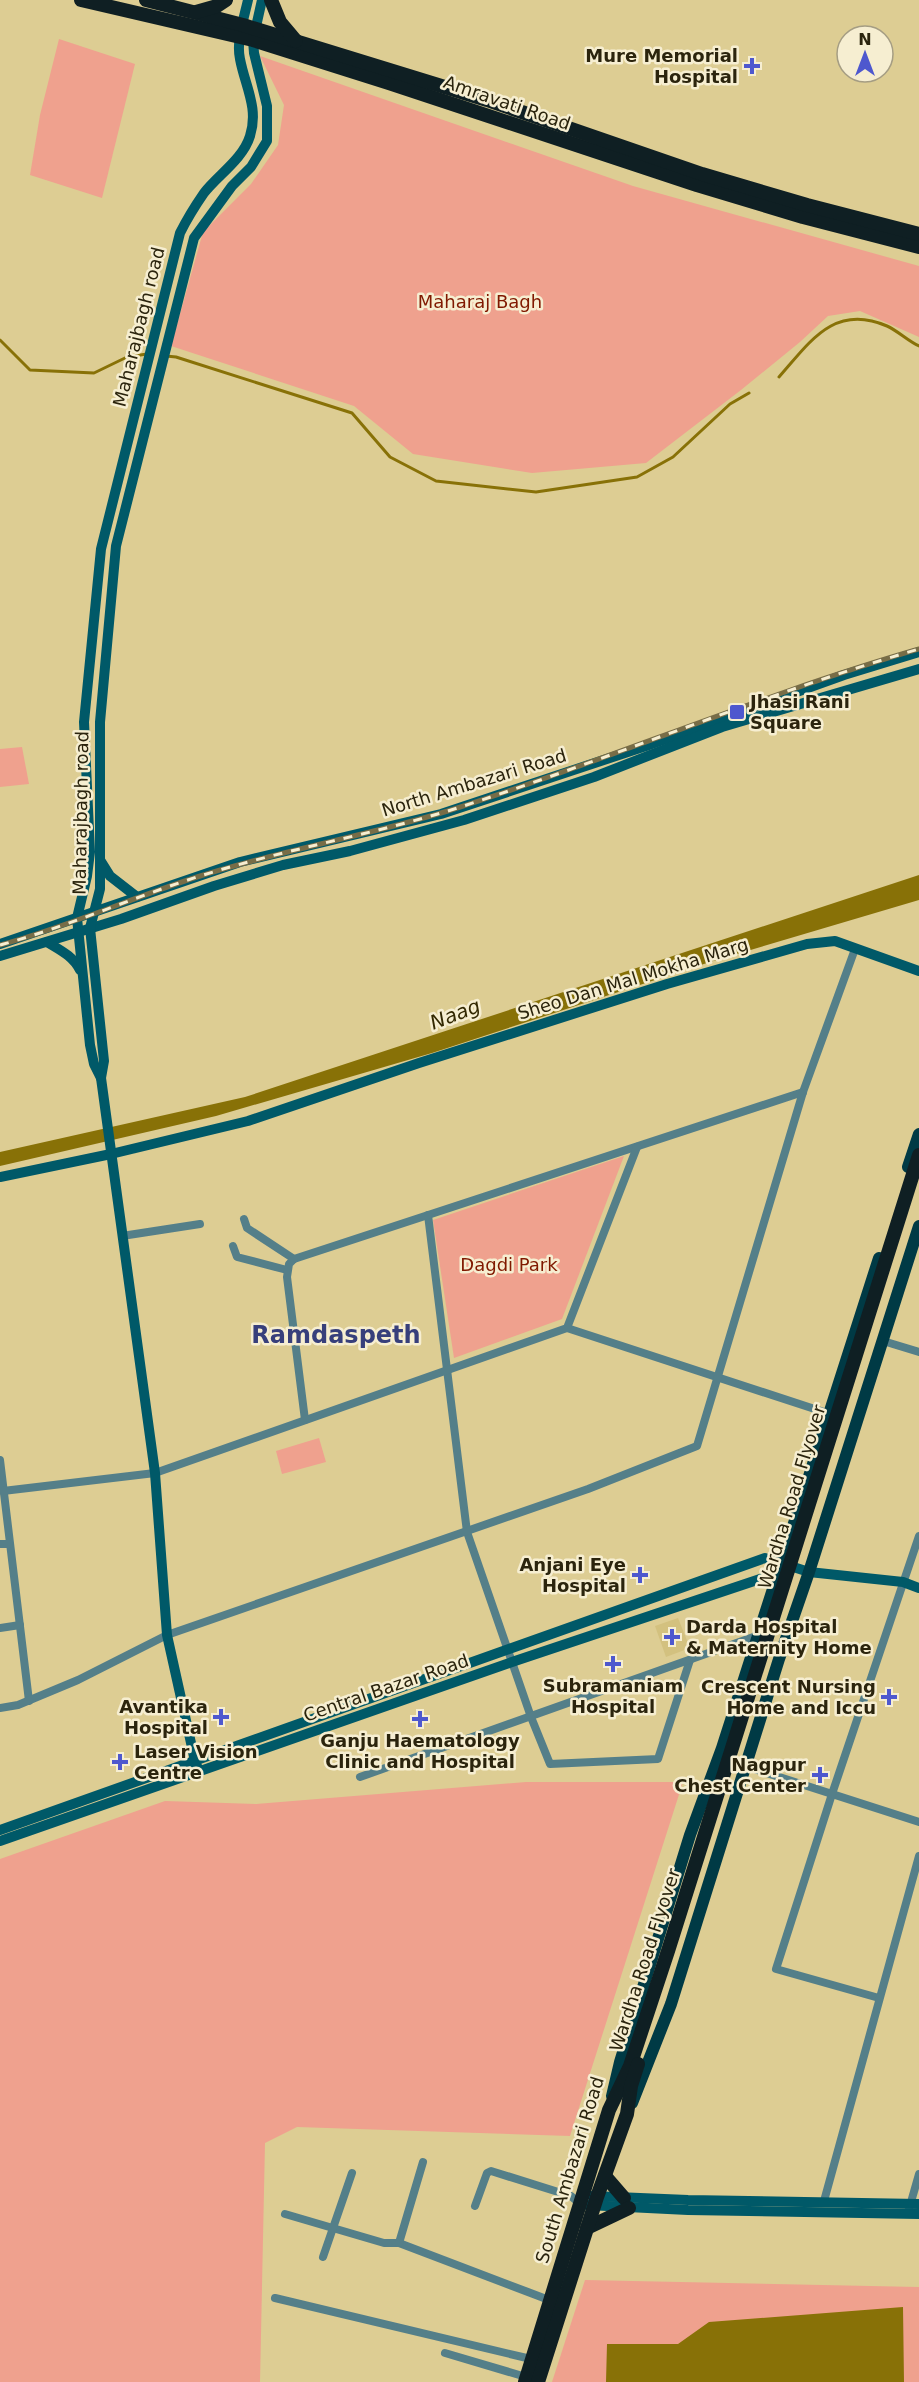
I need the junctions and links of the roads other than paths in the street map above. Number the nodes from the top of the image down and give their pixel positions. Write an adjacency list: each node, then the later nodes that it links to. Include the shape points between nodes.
1 (81, 0): 8 (highway, Amravati Road)
2 (146, 0): 7 (highway, Amravati Road)
3 (226, 0): 7 (highway)
4 (248, 0): 8 (main road)
5 (261, 0): 8 (main road)
6 (271, 0): 9 (highway, via 280,22)
7 (196, 12): 8 (highway, Amravati Road)
8 (248, 33): 9 (highway, Amravati Road); 10 (highway, Amravati Road); 17 (main road, Maharajbagh road, via 267,106 267,141 194,238 116,546 100,722); 20 (main road, Maharajbagh road, via 239,58 254,117 250,138 205,192 180,233 101,549 84,722 90,852)
9 (296, 41): 10 (highway, Amravati Road)
10 (498, 111): 11 (highway, Amravati Road, via 807,205); 12 (highway, Amravati Road, via 697,185)
11 (919, 234)
12 (919, 247)
13 (919, 652): 15 (main road, North Ambazari Road)
14 (919, 669): 16 (main road, North Ambazari Road)
15 (844, 675): 16 (main road); 18 (main road, North Ambazari Road, via 441,814 240,862)
16 (849, 689): 21 (main road, North Ambazari Road, via 722,727 594,777 475,817 263,871)
17 (100, 859): 18 (main road, via 110,876); 19 (main road, Maharajbagh road, via 100,889)
18 (137, 897): 19 (main road, North Ambazari Road)
19 (94, 912): 20 (main road, North Ambazari Road); 21 (main road, Maharajbagh road)
20 (77, 918): 22 (main road, Maharajbagh road); 24 (main road, North Ambazari Road)
21 (90, 928): 22 (main road, North Ambazari Road); 29 (main road, Maharajbagh road, via 104,1061)
22 (78, 932): 23 (main road, North Ambazari Road); 28 (main road, Maharajbagh road)
23 (47, 942): 26 (main road, North Ambazari Road); 28 (main road, via 71,957)
24 (0, 944)
25 (855, 949): 27 (main road, Sheo Dan Mal Mokha Marg); 30 (street); 33 (main road, Sheo Dan Mal Mokha Marg, via 835,941 807,944 461,1049 248,1121)
26 (0, 956)
27 (919, 971)
28 (82, 973): 29 (main road, Maharajbagh road, via 90,1045)
29 (101, 1078): 33 (main road)
30 (803, 1092): 32 (street); 49 (street)
31 (919, 1134): 50 (main road, South Ambazari Road)
32 (637, 1147): 37 (street); 45 (street)
33 (111, 1154): 35 (main road, Sheo Dan Mal Mokha Marg); 41 (main road)
34 (919, 1155): 82 (highway, Wardha Road Flyover)
35 (0, 1177)
36 (919, 1180): 82 (highway, Wardha Road Flyover, via 715,1829)
37 (428, 1215): 43 (street); 48 (street)
38 (244, 1219): 43 (street, via 247,1228)
39 (200, 1224): 41 (street)
40 (919, 1226): 46 (main road)
41 (122, 1236): 53 (main road)
42 (233, 1246): 44 (street, via 237,1257)
43 (294, 1259): 44 (street)
44 (287, 1270): 51 (street)
45 (567, 1328): 48 (street); 49 (street)
46 (883, 1341): 47 (street); 60 (main road)
47 (919, 1352)
48 (446, 1371): 51 (street); 55 (street)
49 (717, 1378): 50 (street); 55 (street, via 697,1446)
50 (830, 1414): 59 (main road, South Ambazari Road)
51 (305, 1420): 53 (street)
52 (0, 1460): 54 (street)
53 (155, 1473): 54 (street); 65 (main road)
54 (3, 1491): 58 (street)
55 (467, 1532): 65 (street); 67 (street)
56 (919, 1536): 61 (street)
57 (0, 1544): 58 (street)
58 (9, 1544): 63 (street)
59 (782, 1564): 60 (main road, Central Bazar Road); 66 (main road, South Ambazari Road); 67 (main road, Central Bazar Road, via 765,1558); 69 (main road, Central Bazar Road, via 763,1578)
60 (809, 1572): 61 (main road, Central Bazar Road); 74 (main road)
61 (903, 1582): 62 (main road, Central Bazar Road); 76 (street)
62 (919, 1588)
63 (20, 1625): 64 (street); 70 (street)
64 (0, 1628)
65 (167, 1635): 70 (street); 73 (main road)
66 (759, 1635): 68 (street); 83 (main road, South Ambazari Road, via 690,1835 620,2062)
67 (508, 1649): 69 (street); 73 (main road, Central Bazar Road)
68 (690, 1660): 72 (street); 72 (street, via 657,1759 550,1764)
69 (512, 1662): 72 (street); 73 (main road, Central Bazar Road)
70 (29, 1701): 71 (street)
71 (0, 1708)
72 (531, 1717): 75 (street)
73 (197, 1766): 78 (main road, Central Bazar Road); 79 (main road, Central Bazar Road)
74 (745, 1766): 76 (street); 84 (main road, via 671,2004)
75 (360, 1777)
76 (832, 1794): 77 (street); 81 (street, via 776,1969)
77 (919, 1822)
78 (0, 1830)
79 (0, 1841)
80 (919, 1856): 81 (street)
81 (879, 1998): 91 (street)
82 (625, 2088): 83 (highway); 84 (highway)
83 (609, 2110): 89 (highway, South Ambazari Road)
84 (627, 2114): 88 (highway)
85 (423, 2162): 98 (street)
86 (352, 2173): 96 (street)
87 (919, 2174): 94 (street)
88 (605, 2176): 90 (highway); 92 (highway)
89 (578, 2198): 90 (main road); 93 (street, via 491,2171); 101 (highway, South Ambazari Road)
90 (596, 2201): 92 (main road); 97 (highway)
91 (824, 2201): 92 (main road); 94 (main road)
92 (626, 2203): 94 (main road); 97 (highway)
93 (475, 2206)
94 (914, 2209)
95 (285, 2214): 96 (street)
96 (333, 2228): 98 (street, via 384,2243); 99 (street)
97 (587, 2228): 104 (highway)
98 (399, 2243): 101 (street)
99 (322, 2257)
100 (275, 2298): 103 (street)
101 (549, 2300): 103 (highway, South Ambazari Road)
102 (445, 2353): 104 (street)
103 (531, 2359): 104 (highway, South Ambazari Road)
104 (530, 2380)

